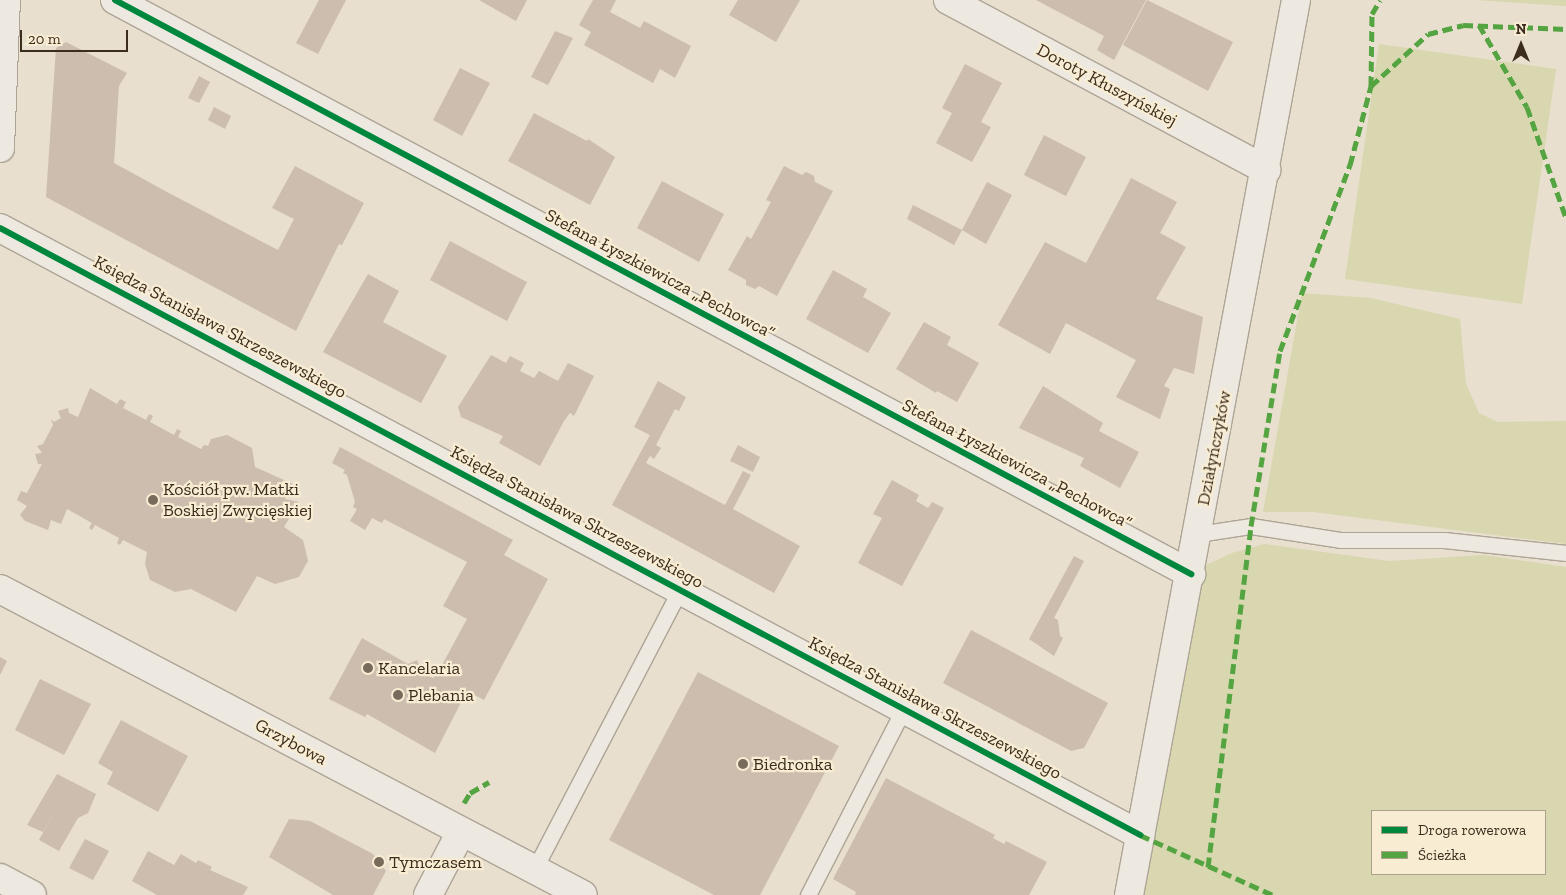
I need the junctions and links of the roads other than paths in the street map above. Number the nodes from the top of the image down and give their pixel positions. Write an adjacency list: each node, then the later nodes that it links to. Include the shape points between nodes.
1 (6, 0): 5 (street)
2 (115, 0): 10 (street, Stefana Łyszkiewicza „Pechowca”)
3 (948, 0): 6 (street, Doroty Kłuszyńskiej)
4 (1296, 0): 6 (street, Działyńczyków)
5 (0, 148)
6 (1266, 170): 8 (street, Działyńczyków)
7 (0, 228): 12 (street, Księdza Stanisława Skrzeszewskiego)
8 (1198, 534): 9 (lane, via 1251,526 1340,540 1444,540); 10 (street, Działyńczyków)
9 (1566, 553)
10 (1190, 574): 15 (street, Działyńczyków)
11 (0, 589): 14 (street, Grzybowa)
12 (680, 589): 13 (street, Księdza Stanisława Skrzeszewskiego); 16 (lane)
13 (904, 708): 15 (street, Księdza Stanisława Skrzeszewskiego); 21 (lane)
14 (461, 832): 16 (street, Grzybowa); 19 (street)
15 (1140, 835): 22 (street, Działyńczyków)
16 (534, 870): 20 (street, Grzybowa)
17 (0, 878): 18 (street)
18 (32, 895)
19 (428, 895)
20 (583, 895)
21 (808, 895)
22 (1129, 895)

